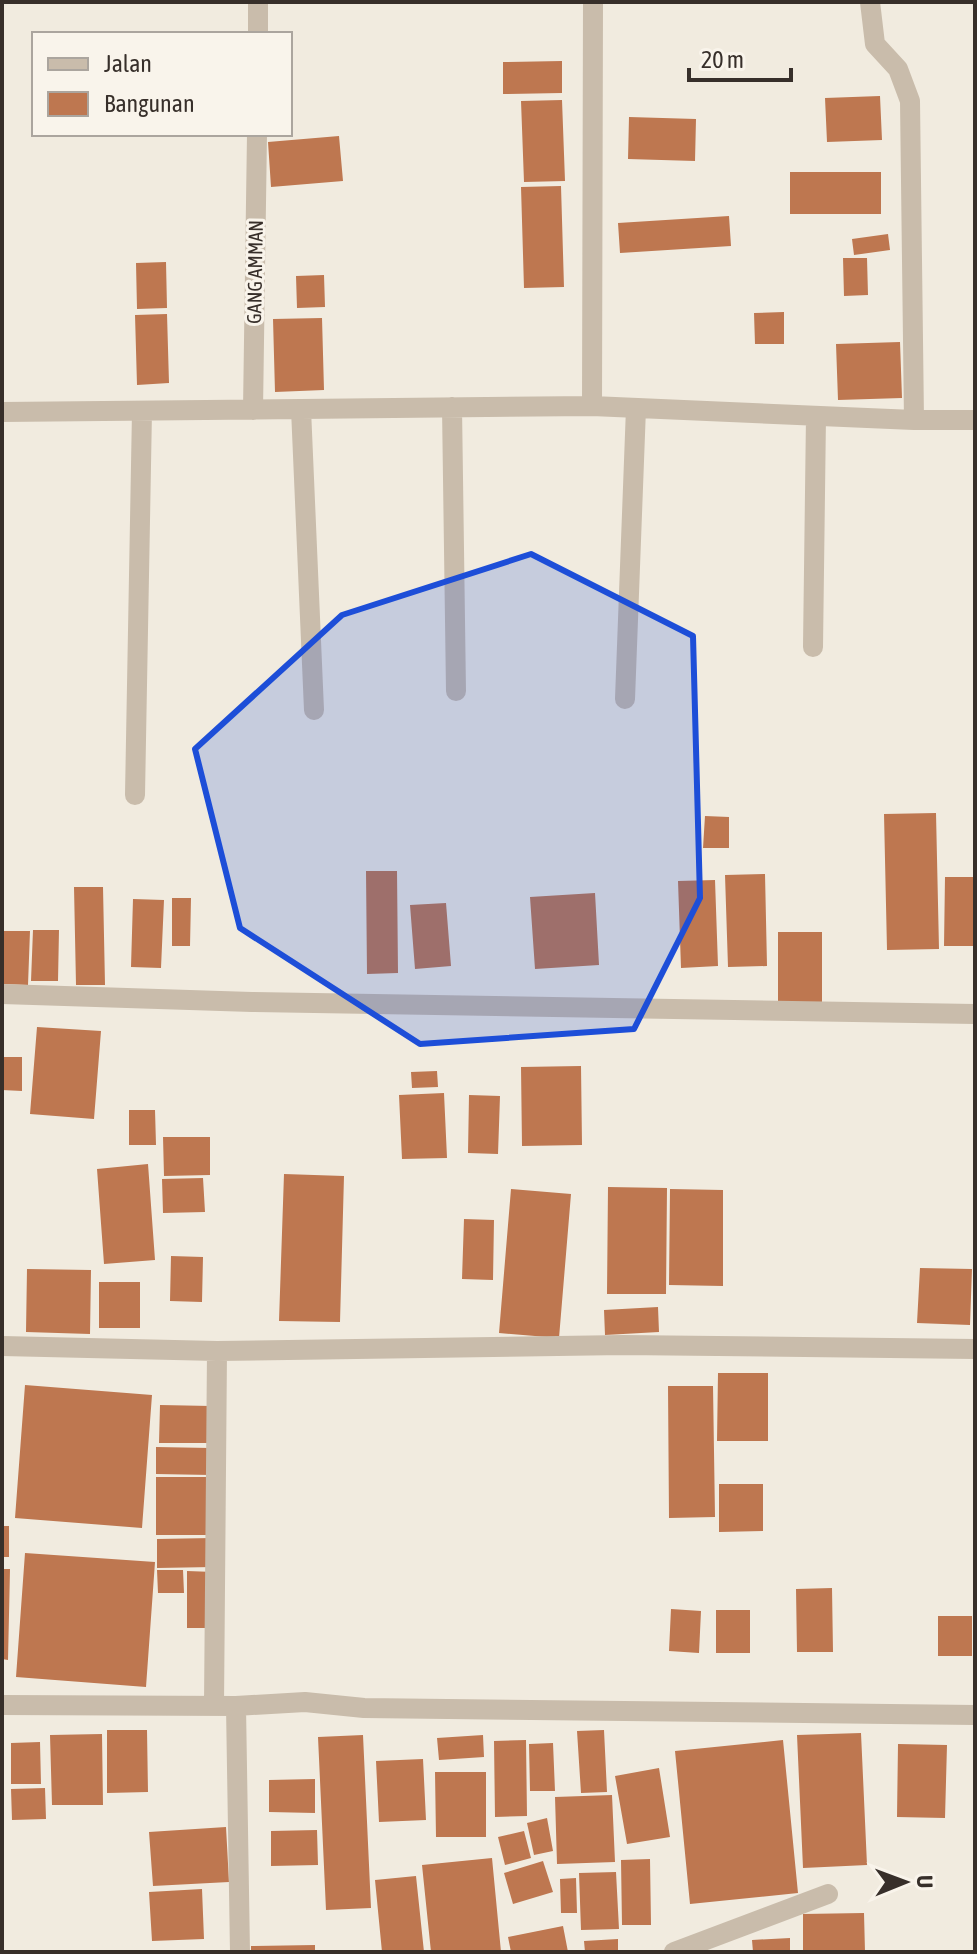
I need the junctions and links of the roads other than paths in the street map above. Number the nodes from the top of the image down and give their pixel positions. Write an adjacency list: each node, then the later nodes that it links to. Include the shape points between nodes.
1 (258, 2): 4 (street)
2 (593, 2): 6 (street)
3 (870, 2): 14 (street, via 875,44 898,69 910,101)
4 (258, 32)
5 (257, 136): 10 (street, GANG AMMAN)
6 (592, 406): 7 (street); 8 (street)
7 (452, 407): 9 (street); 17 (street)
8 (636, 408): 13 (street); 18 (street)
9 (301, 409): 10 (street); 19 (street)
10 (253, 410): 11 (street)
11 (142, 411): 12 (street); 20 (street)
12 (2, 412)
13 (816, 416): 14 (street); 16 (street)
14 (914, 420): 15 (street)
15 (975, 420)
16 (813, 647)
17 (456, 691)
18 (625, 699)
19 (314, 710)
20 (135, 795)
21 (2, 994): 22 (street)
22 (975, 1014)
23 (2, 1346): 25 (street)
24 (975, 1349): 25 (street, via 623,1345)
25 (217, 1351): 27 (street)
26 (2, 1705): 27 (street)
27 (214, 1706): 28 (street)
28 (236, 1706): 29 (street, via 305,1702 364,1708); 31 (street)
29 (975, 1715)
30 (828, 1894): 32 (street)
31 (240, 1952)
32 (674, 1952)

